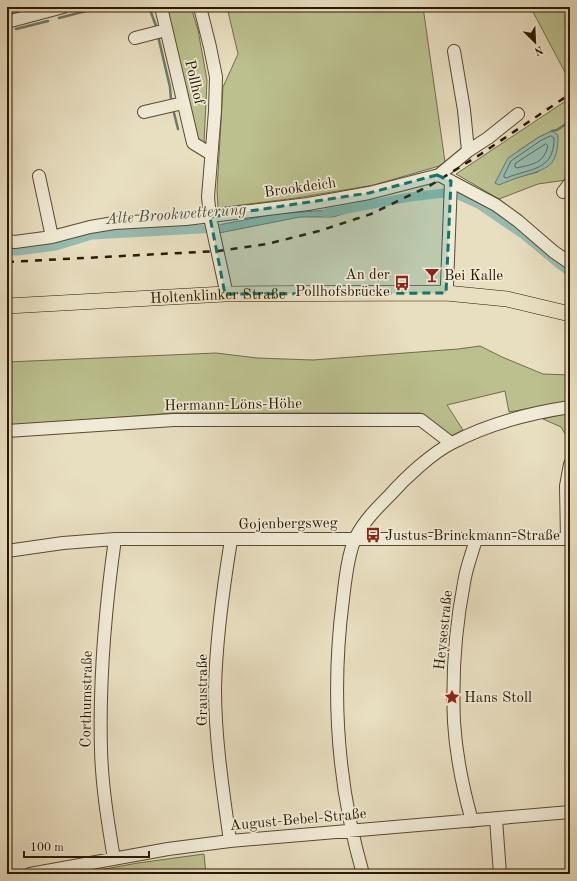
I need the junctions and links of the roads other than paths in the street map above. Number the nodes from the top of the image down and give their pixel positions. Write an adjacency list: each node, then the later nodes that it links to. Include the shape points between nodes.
1 (63, 7): 4 (street)
2 (161, 7): 5 (street, Pollhof)
3 (200, 7): 12 (street, Pollhof, via 216,77)
4 (7, 22)
5 (166, 30): 6 (street); 8 (street, Pollhof)
6 (135, 38)
7 (454, 51): 11 (street)
8 (183, 103): 9 (street); 12 (street, Pollhof, via 193,143)
9 (144, 112)
10 (518, 114): 11 (street)
11 (468, 151): 13 (street)
12 (211, 154): 16 (street, Pollhof, via 208,196)
13 (440, 175): 15 (street); 16 (street, Brookdeich, via 369,193)
14 (40, 176): 17 (street)
15 (451, 190): 19 (street, via 496,205); 20 (street)
16 (210, 217): 17 (street, Brookdeich, via 114,222); 21 (street, Pollhof)
17 (52, 237): 18 (street, Brookdeich)
18 (7, 241)
19 (570, 263)
20 (446, 293): 21 (main road, Holtenklinker Straße); 23 (main road, Holtenklinker Straße, via 507,299)
21 (225, 294): 22 (main road, Holtenklinker Straße)
22 (7, 306)
23 (570, 314)
24 (570, 407): 26 (street, via 511,420)
25 (7, 431): 26 (street, Hermann-Löns-Höhe, via 174,420 421,420)
26 (451, 443): 28 (street, via 420,466 393,492 367,519)
27 (570, 464): 31 (street, via 566,486)
28 (355, 538): 30 (street, Gojenbergsweg); 32 (street, Gojenbergsweg); 37 (street, via 345,586 336,680 342,780)
29 (115, 539): 32 (street, Gojenbergsweg); 33 (street, Gojenbergsweg); 39 (street, Corthumstraße, via 102,644 100,698 101,752)
30 (476, 539): 31 (street, Gojenbergsweg); 36 (street, Heysestraße, via 464,582 454,671 454,723)
31 (568, 539)
32 (231, 540): 38 (street, Graustraße, via 222,596 215,690 223,794)
33 (7, 551)
34 (570, 812): 35 (street, August-Bebel-Straße)
35 (496, 819): 36 (street, August-Bebel-Straße); 42 (street)
36 (472, 821): 37 (street, August-Bebel-Straße)
37 (351, 830): 38 (street, August-Bebel-Straße); 41 (street)
38 (230, 841): 39 (street, August-Bebel-Straße)
39 (114, 859): 40 (street, August-Bebel-Straße)
40 (30, 874)
41 (362, 874)
42 (500, 874)

